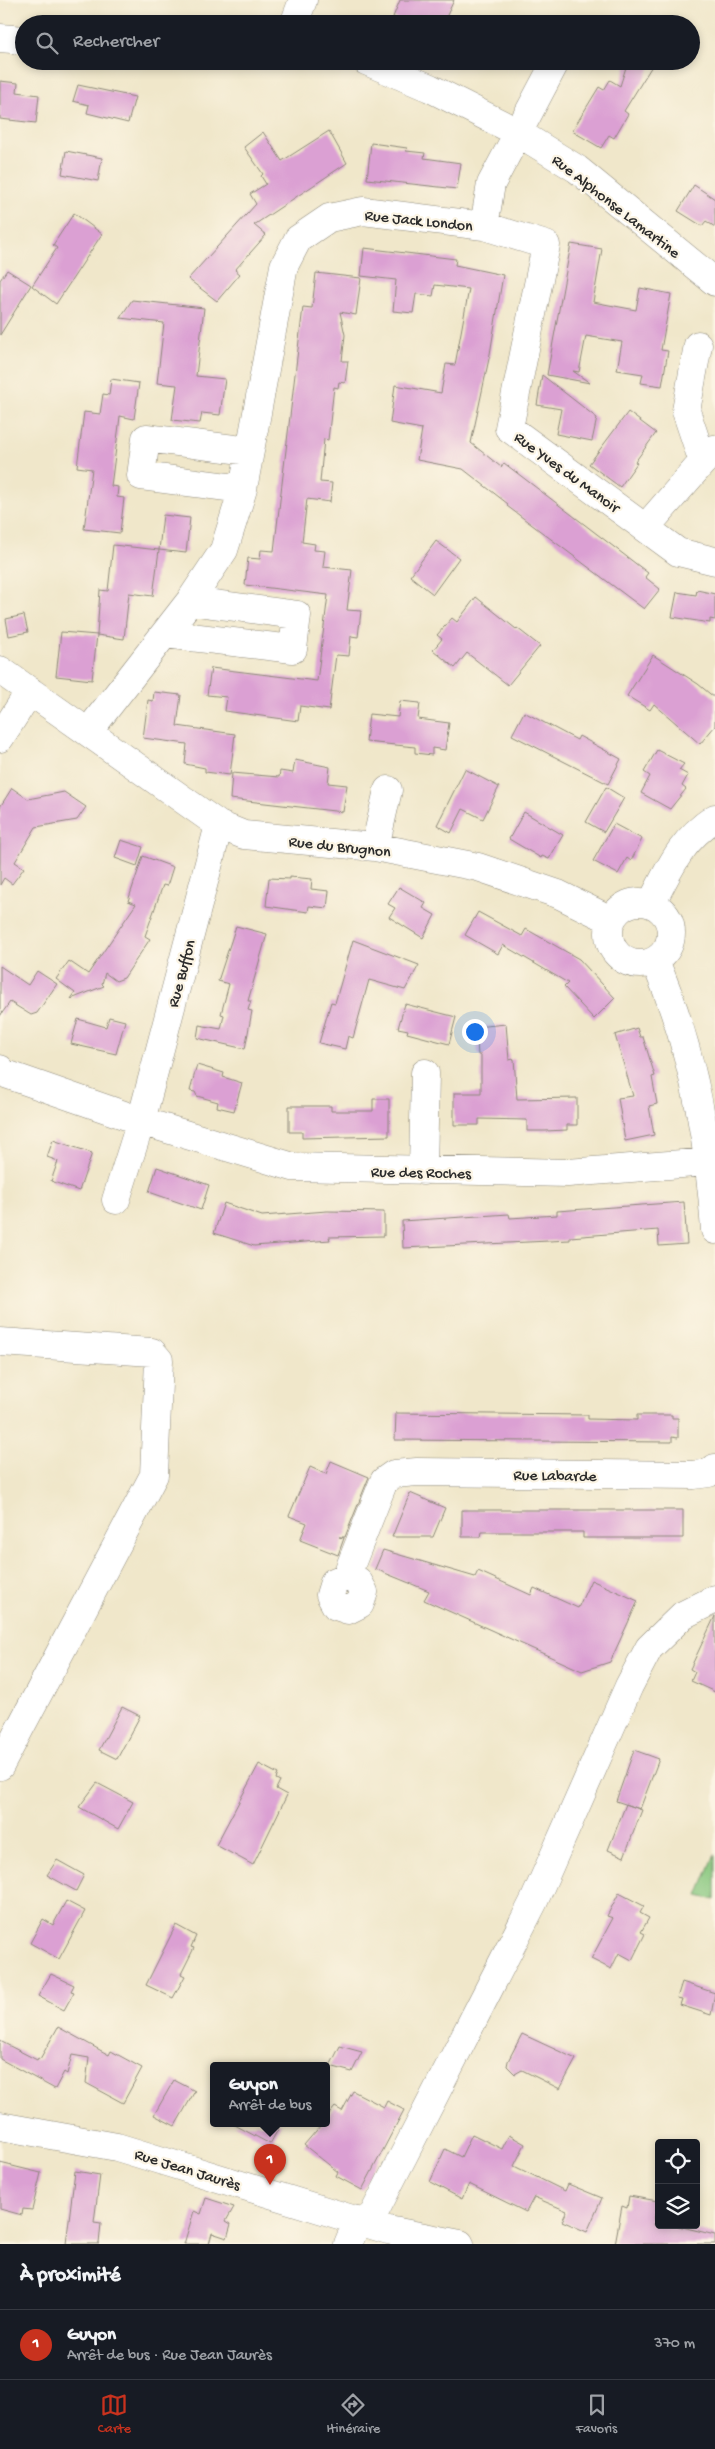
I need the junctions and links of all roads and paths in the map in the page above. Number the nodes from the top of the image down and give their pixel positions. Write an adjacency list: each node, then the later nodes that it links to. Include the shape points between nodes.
1 (303, 0): 2 (street)
2 (297, 15)
3 (0, 38): 4 (street)
4 (15, 39)
5 (387, 70): 7 (street, Rue Alphonse Lamartine)
6 (551, 70): 7 (street)
7 (517, 132): 8 (street, Rue Jack London, via 491,184); 9 (street, Rue Alphonse Lamartine, via 577,169)
8 (484, 226): 11 (street, Rue Jack London, via 363,211 329,218 298,239 284,266); 14 (street, Rue Yves du Manoir, via 546,245 509,428)
9 (715, 282)
10 (698, 345): 12 (street, via 686,411)
11 (250, 451): 13 (street, Rue Jack London); 13 (street, via 146,438 141,476)
12 (709, 454): 14 (street)
13 (243, 489): 16 (street, Rue Jack London, via 224,550)
14 (646, 527): 15 (street, Rue Yves du Manoir, via 678,552)
15 (715, 561)
16 (190, 601): 17 (street, Rue Jack London); 17 (street, via 297,615 292,649)
17 (165, 634): 20 (street, Rue Jack London)
18 (0, 670): 19 (street, Rue du Brugnon)
19 (30, 691): 20 (street, Rue du Brugnon); 21 (street)
20 (88, 732): 24 (street, Rue du Brugnon)
21 (0, 738)
22 (388, 790): 25 (street)
23 (715, 818): 26 (street, via 682,846)
24 (219, 825): 25 (street, Rue du Brugnon, via 244,835); 31 (street, Rue Buffon)
25 (375, 847): 27 (street, Rue du Brugnon, via 478,867 558,894)
26 (651, 904): 27 (street, via 632,903 616,912); 28 (street, via 667,916 672,936 666,950)
27 (612, 920): 28 (street, via 609,939 619,956 636,964)
28 (655, 961): 32 (street, via 666,985 699,1098)
29 (0, 1069): 31 (street, Rue des Roches, via 3,1073)
30 (426, 1073): 33 (street)
31 (141, 1121): 33 (street, Rue des Roches, via 293,1167); 34 (street)
32 (707, 1162): 33 (street, Rue des Roches, via 568,1173); 35 (street)
33 (423, 1171)
34 (116, 1200)
35 (715, 1230)
36 (0, 1342): 40 (street, via 152,1352 159,1360 154,1475)
37 (715, 1468): 38 (street, Rue Labarde, via 709,1473 694,1475 394,1474 394,1485)
38 (352, 1579)
39 (715, 1599): 42 (street, via 683,1615 649,1648 534,1901)
40 (0, 1766)
41 (0, 2126): 42 (street, Rue Jean Jaurès, via 117,2147)
42 (364, 2221): 43 (street); 44 (street, Rue Jean Jaurès, via 388,2230)
43 (348, 2244)
44 (460, 2244)

